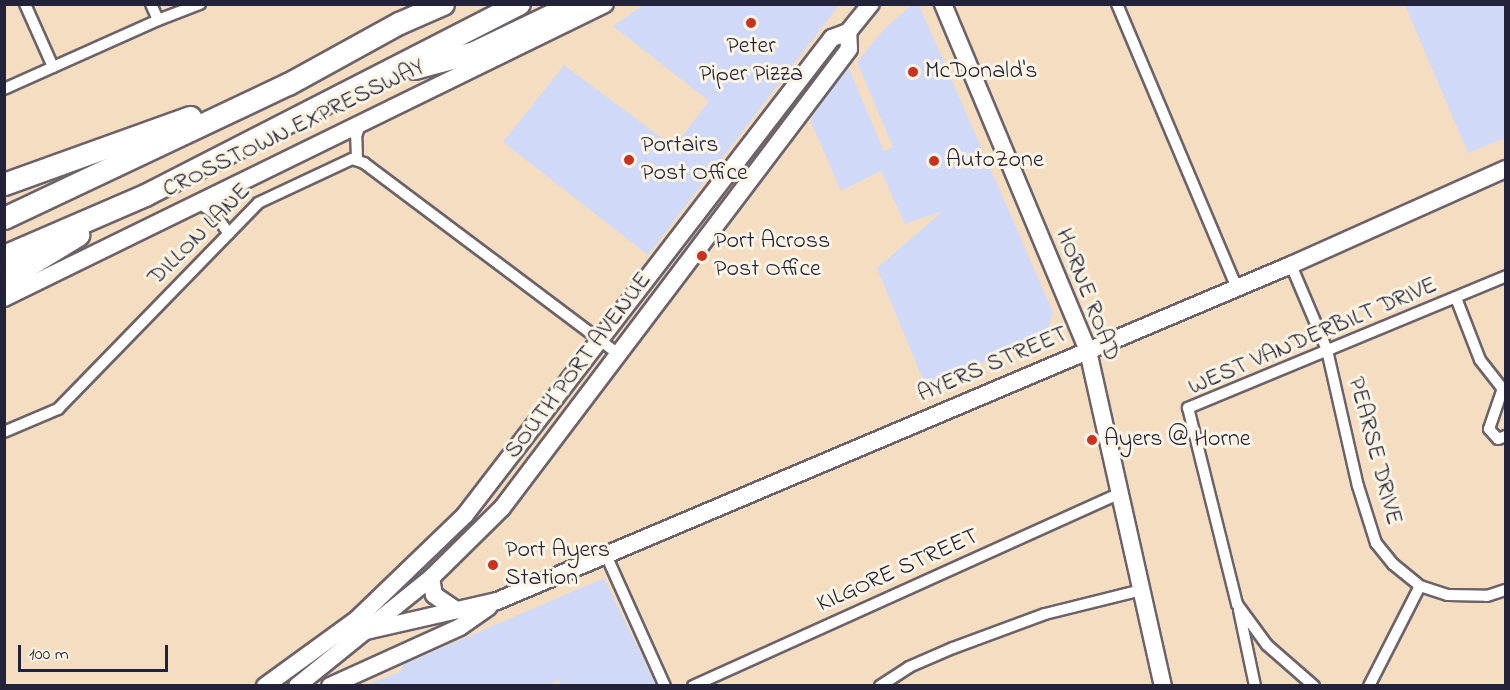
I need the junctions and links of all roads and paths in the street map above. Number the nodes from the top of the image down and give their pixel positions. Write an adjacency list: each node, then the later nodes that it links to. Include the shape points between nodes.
1 (25, 4): 13 (street)
2 (151, 4): 11 (street)
3 (200, 4): 11 (street)
4 (443, 4): 15 (highway, CROSSTOWN EXPRESSWAY, via 399,23)
5 (519, 4): 14 (highway, CROSSTOWN EXPRESSWAY)
6 (574, 4): 14 (highway, via 474,52)
7 (605, 4): 17 (main road, CROSSTOWN EXPRESSWAY)
8 (871, 4): 12 (main road, SOUTH PORT AVENUE)
9 (943, 4): 33 (main road, HORNE ROAD)
10 (1117, 4): 29 (street)
11 (158, 20): 13 (street)
12 (848, 32): 32 (main road, SOUTH PORT AVENUE, via 832,38); 35 (main road, SOUTH PORT AVENUE, via 849,49)
13 (53, 67): 16 (street)
14 (368, 82): 21 (highway, CROSSTOWN EXPRESSWAY)
15 (288, 84): 20 (highway); 23 (highway, CROSSTOWN EXPRESSWAY)
16 (4, 89)
17 (360, 125): 18 (street, via 356,136); 22 (main road, CROSSTOWN EXPRESSWAY)
18 (357, 159): 24 (street, DILLON LANE, via 267,197); 32 (street)
19 (1506, 169): 26 (main road, AYERS STREET)
20 (4, 184)
21 (145, 195): 25 (highway, CROSSTOWN EXPRESSWAY); 28 (highway)
22 (199, 203): 24 (street, via 215,214); 30 (main road, CROSSTOWN EXPRESSWAY)
23 (4, 218)
24 (229, 234): 37 (street, DILLON LANE, via 58,410)
25 (4, 256)
26 (1291, 265): 29 (main road, AYERS STREET); 34 (street, PEARSE DRIVE)
27 (1506, 276): 31 (street, WEST VANDERBILT DRIVE)
28 (4, 280)
29 (1236, 286): 33 (main road, AYERS STREET)
30 (4, 298)
31 (1456, 298): 34 (street, WEST VANDERBILT DRIVE); 36 (street, via 1480,360)
32 (600, 340): 35 (street); 48 (main road, SOUTH PORT AVENUE, via 465,515)
33 (1088, 351): 39 (main road, HORNE ROAD); 40 (main road, AYERS STREET)
34 (1327, 351): 42 (street, PEARSE DRIVE, via 1370,527 1393,564); 46 (street, WEST VANDERBILT DRIVE, via 1188,408)
35 (618, 354): 41 (main road, SOUTH PORT AVENUE, via 502,508)
36 (1504, 392): 38 (street, via 1489,429 1498,439)
37 (4, 432)
38 (1506, 436)
39 (1119, 494): 43 (main road, HORNE ROAD); 54 (street, KILGORE STREET)
40 (606, 555): 45 (main road, AYERS STREET); 53 (street)
41 (431, 578): 47 (main road, via 434,595); 48 (main road, SOUTH PORT AVENUE)
42 (1420, 586): 44 (street, PEARSE DRIVE, via 1448,595 1487,596); 59 (street)
43 (1141, 590): 55 (street, via 1035,617 909,667); 56 (main road, HORNE ROAD)
44 (1506, 590)
45 (497, 601): 47 (main road, AYERS STREET); 49 (main road, AYERS STREET, via 460,627)
46 (1237, 603): 57 (street); 58 (street, WEST VANDERBILT DRIVE, via 1267,645)
47 (456, 610): 48 (main road, AYERS STREET)
48 (361, 626): 50 (main road, AYERS STREET); 51 (main road, SOUTH PORT AVENUE)
49 (349, 682): 52 (main road, AYERS STREET)
50 (265, 686)
51 (297, 686)
52 (330, 686)
53 (665, 686)
54 (693, 686)
55 (880, 686)
56 (1163, 686)
57 (1255, 686)
58 (1314, 686)
59 (1369, 686)

